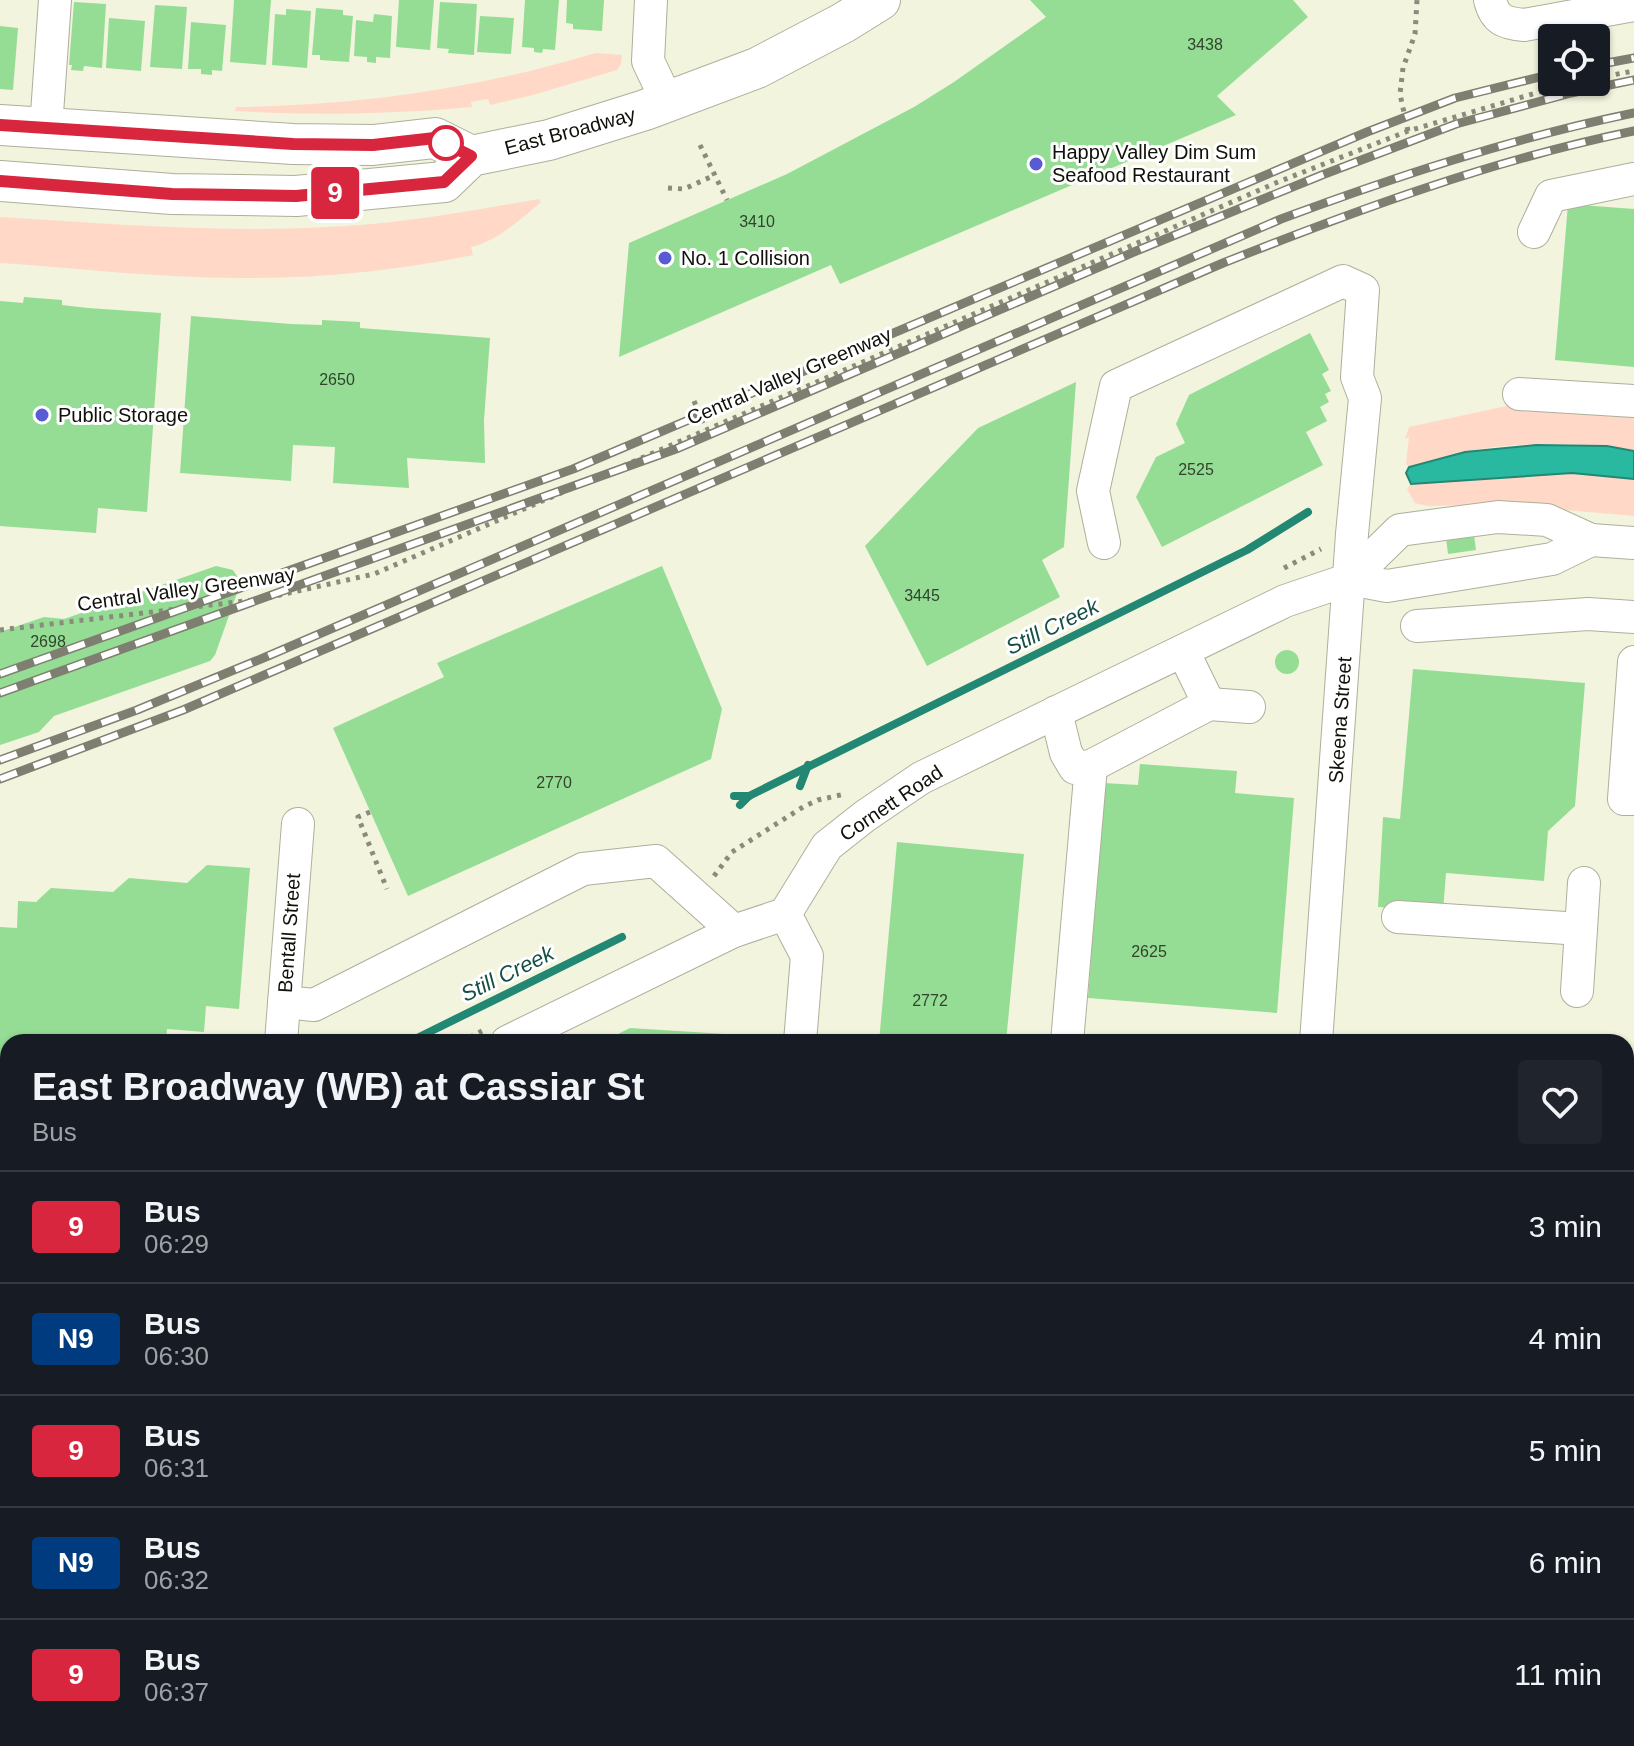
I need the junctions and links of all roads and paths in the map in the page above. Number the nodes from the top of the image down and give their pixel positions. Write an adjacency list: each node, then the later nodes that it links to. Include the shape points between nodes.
1 (55, 0): 12 (street)
2 (651, 0): 10 (street, via 648,61)
3 (880, 0): 10 (main road, East Broadway, via 757,68)
4 (1417, 0): 13 (path, via 1415,34 1400,94)
5 (1490, 0): 6 (street, via 1495,16 1524,25)
6 (1634, 5)
7 (1634, 71): 8 (path)
8 (1610, 75)
9 (1538, 92): 13 (path, Central Valley Greenway)
10 (668, 103): 15 (main road, East Broadway, via 549,140)
11 (0, 125): 12 (main road)
12 (46, 128): 15 (main road, via 293,144 373,145 435,138)
13 (1408, 131): 25 (path, Central Valley Greenway)
14 (700, 145): 16 (path)
15 (471, 156): 18 (main road, via 444,182 296,196 172,194)
16 (715, 175): 19 (path, via 684,189); 20 (path)
17 (1634, 179): 21 (street, via 1551,196)
18 (0, 181)
19 (668, 188)
20 (727, 200)
21 (1534, 232)
22 (1519, 394): 24 (street)
23 (694, 401): 25 (path)
24 (1634, 401)
25 (705, 429): 32 (path, Central Valley Greenway, via 374,574 262,599)
26 (1591, 540): 28 (street); 29 (street, via 1552,559 1387,586); 29 (street, via 1547,520 1498,517 1400,530)
27 (1104, 543): 29 (street, Skeena Street, via 1093,491 1116,386 1343,281 1363,290 1357,377 1365,398)
28 (1634, 543)
29 (1350, 579): 33 (street, Cornett Road, via 1285,601); 54 (street, Skeena Street)
30 (1634, 617): 31 (street, via 1588,614)
31 (1417, 626)
32 (0, 630)
33 (1183, 651): 35 (street); 37 (street, Cornett Road)
34 (1634, 662): 39 (street, via 1624,799)
35 (1209, 704): 36 (street); 38 (street)
36 (1249, 707)
37 (1056, 712): 38 (street, via 1075,768); 44 (street, Cornett Road, via 921,778 865,816 827,846)
38 (1091, 766): 53 (street)
39 (1634, 799)
40 (370, 812): 43 (path, via 358,817)
41 (298, 824): 49 (street, Bentall Street)
42 (1584, 883): 46 (street)
43 (387, 889)
44 (785, 914): 47 (street); 52 (street, via 807,956)
45 (1398, 917): 46 (street)
46 (1581, 929): 48 (street)
47 (734, 931): 49 (street, via 656,861 583,869 314,1005); 51 (street)
48 (1577, 991)
49 (284, 1002): 50 (street, Bentall Street)
50 (282, 1034)
51 (523, 1034)
52 (801, 1034)
53 (1068, 1034)
54 (1317, 1034)

